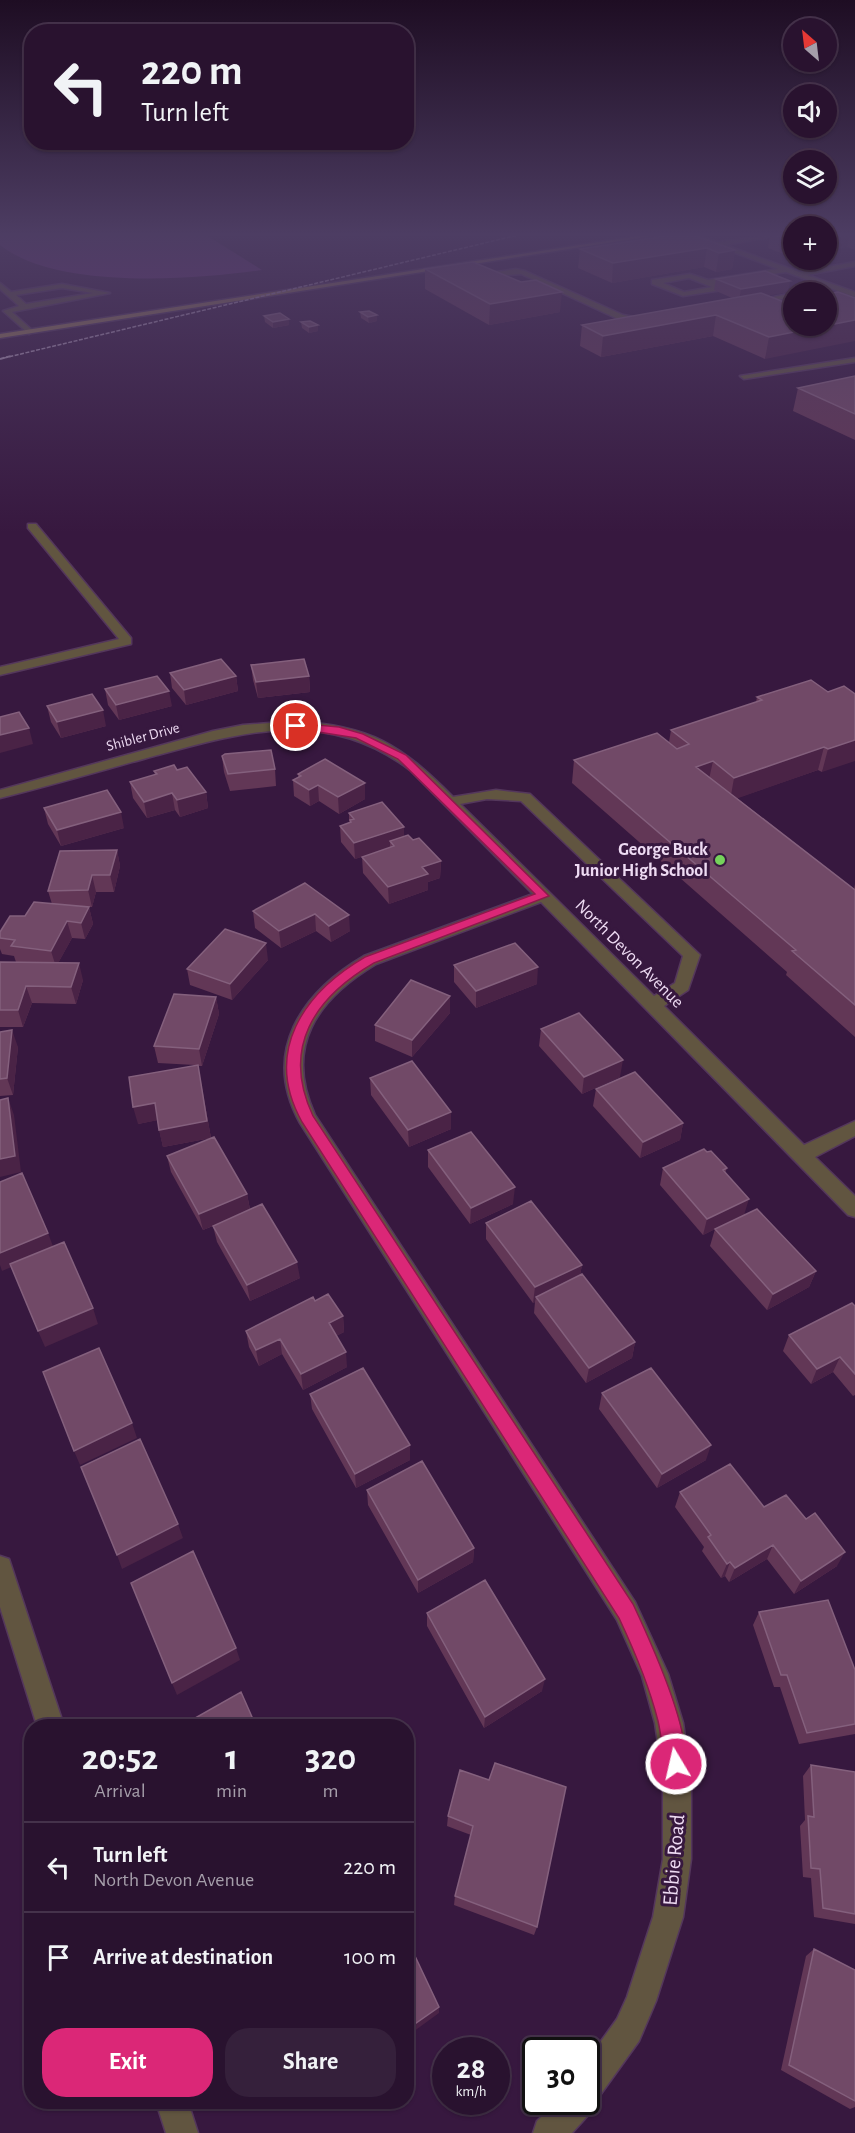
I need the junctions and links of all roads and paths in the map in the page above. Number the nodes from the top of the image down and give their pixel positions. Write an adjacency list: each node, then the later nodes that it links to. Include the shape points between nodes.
1 (855, 360): 2 (street)
2 (744, 376)
3 (32, 526): 4 (street, via 127,641)
4 (0, 671)
5 (296, 726): 6 (street, Shibler Drive, via 229,731); 7 (street, North Devon Avenue, via 339,730 378,743 409,762)
6 (0, 794)
7 (450, 802): 8 (street, North Devon Avenue); 9 (street, via 502,792 525,796 692,955 682,986)
8 (543, 896): 9 (street, North Devon Avenue); 15 (street, Ebbie Road, via 370,960 348,973 321,998 302,1025 292,1068 296,1095 307,1118 626,1611 658,1684 678,1777 675,1889 661,1945 636,2011 628,2030)
9 (653, 1005): 11 (street, North Devon Avenue)
10 (855, 1128): 11 (street)
11 (802, 1155): 12 (street, North Devon Avenue)
12 (855, 1209)
13 (0, 1568): 14 (street)
14 (49, 1719)
15 (600, 2070)
16 (174, 2109): 18 (street)
17 (566, 2115): 19 (street)
18 (182, 2133)
19 (549, 2133)

